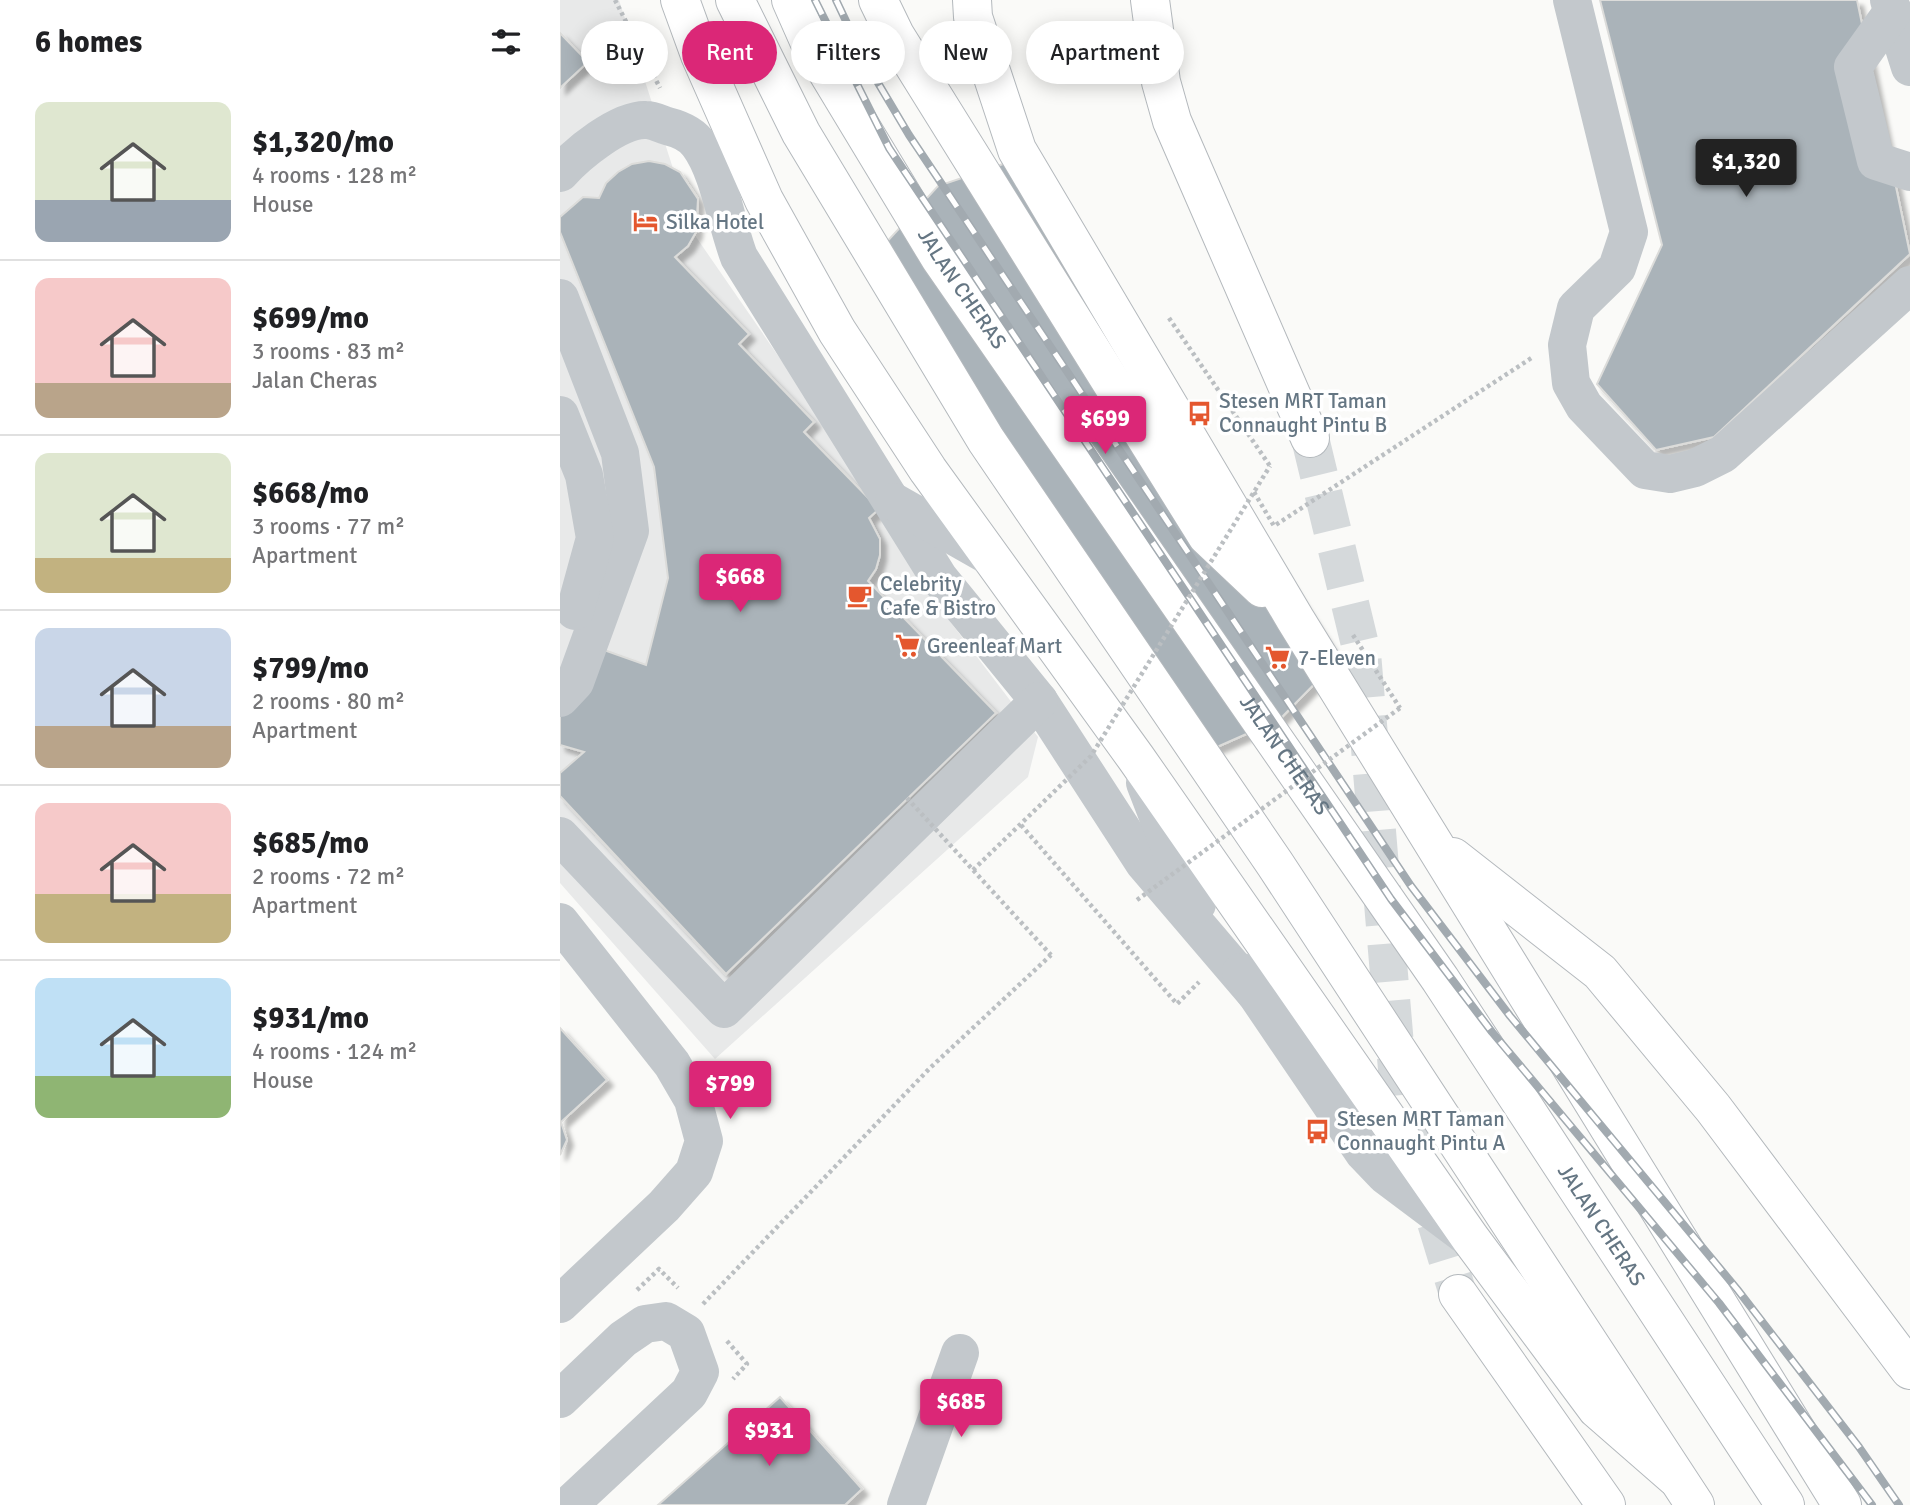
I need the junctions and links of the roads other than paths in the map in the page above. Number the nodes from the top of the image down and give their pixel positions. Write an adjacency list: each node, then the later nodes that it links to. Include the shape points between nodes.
1 (668, 0): 11 (highway)
2 (680, 0): 10 (highway)
3 (735, 0): 39 (highway, via 801,133 986,440 1275,864)
4 (791, 0): 43 (highway, JALAN CHERAS, via 810,43 940,258 1432,968)
5 (878, 0): 24 (highway, via 895,35 1207,536)
6 (972, 0): 24 (highway, via 973,17 1017,150)
7 (1150, 0): 21 (highway, via 1161,82 1172,121)
8 (1572, 0): 18 (street, via 1629,232 1617,268 1576,308 1567,345 1571,383 1584,406 1646,470 1670,474 1723,454)
9 (1891, 6): 12 (street); 14 (street, via 1853,67 1876,161)
10 (688, 21)
11 (682, 24)
12 (1910, 67)
13 (713, 84): 16 (highway)
14 (1910, 172)
15 (560, 173): 17 (street, via 576,156 619,127 645,120 681,130 699,143 713,172)
16 (764, 200): 17 (street); 23 (highway, via 837,331)
17 (739, 257): 22 (street)
18 (1910, 285)
19 (560, 298): 26 (street, via 620,453 630,531 575,682)
20 (560, 415): 25 (street, via 584,475 595,538)
21 (1310, 438)
22 (891, 500): 23 (street); 27 (street, via 939,578)
23 (989, 556): 28 (highway)
24 (1295, 619): 30 (highway)
25 (560, 657)
26 (560, 698)
27 (1039, 701): 29 (street, via 724,1009); 32 (street, via 1144,863)
28 (1136, 758): 32 (street, via 1184,884); 33 (highway)
29 (560, 836)
30 (1435, 842): 37 (highway, via 1601,972 1713,1108); 44 (highway)
31 (560, 922): 35 (street, via 672,1064 694,1100 704,1141 694,1172 664,1206)
32 (1255, 993): 33 (street, via 1364,1153 1385,1175)
33 (1470, 1238): 39 (highway, via 1597,1409)
34 (1458, 1294): 42 (highway)
35 (560, 1304)
36 (960, 1353): 41 (street)
37 (1910, 1370)
38 (560, 1399): 40 (street, via 645,1324 667,1321 686,1333 700,1372 690,1393)
39 (1685, 1491)
40 (569, 1505)
41 (906, 1505)
42 (1606, 1505)
43 (1785, 1505)
44 (1842, 1505)

